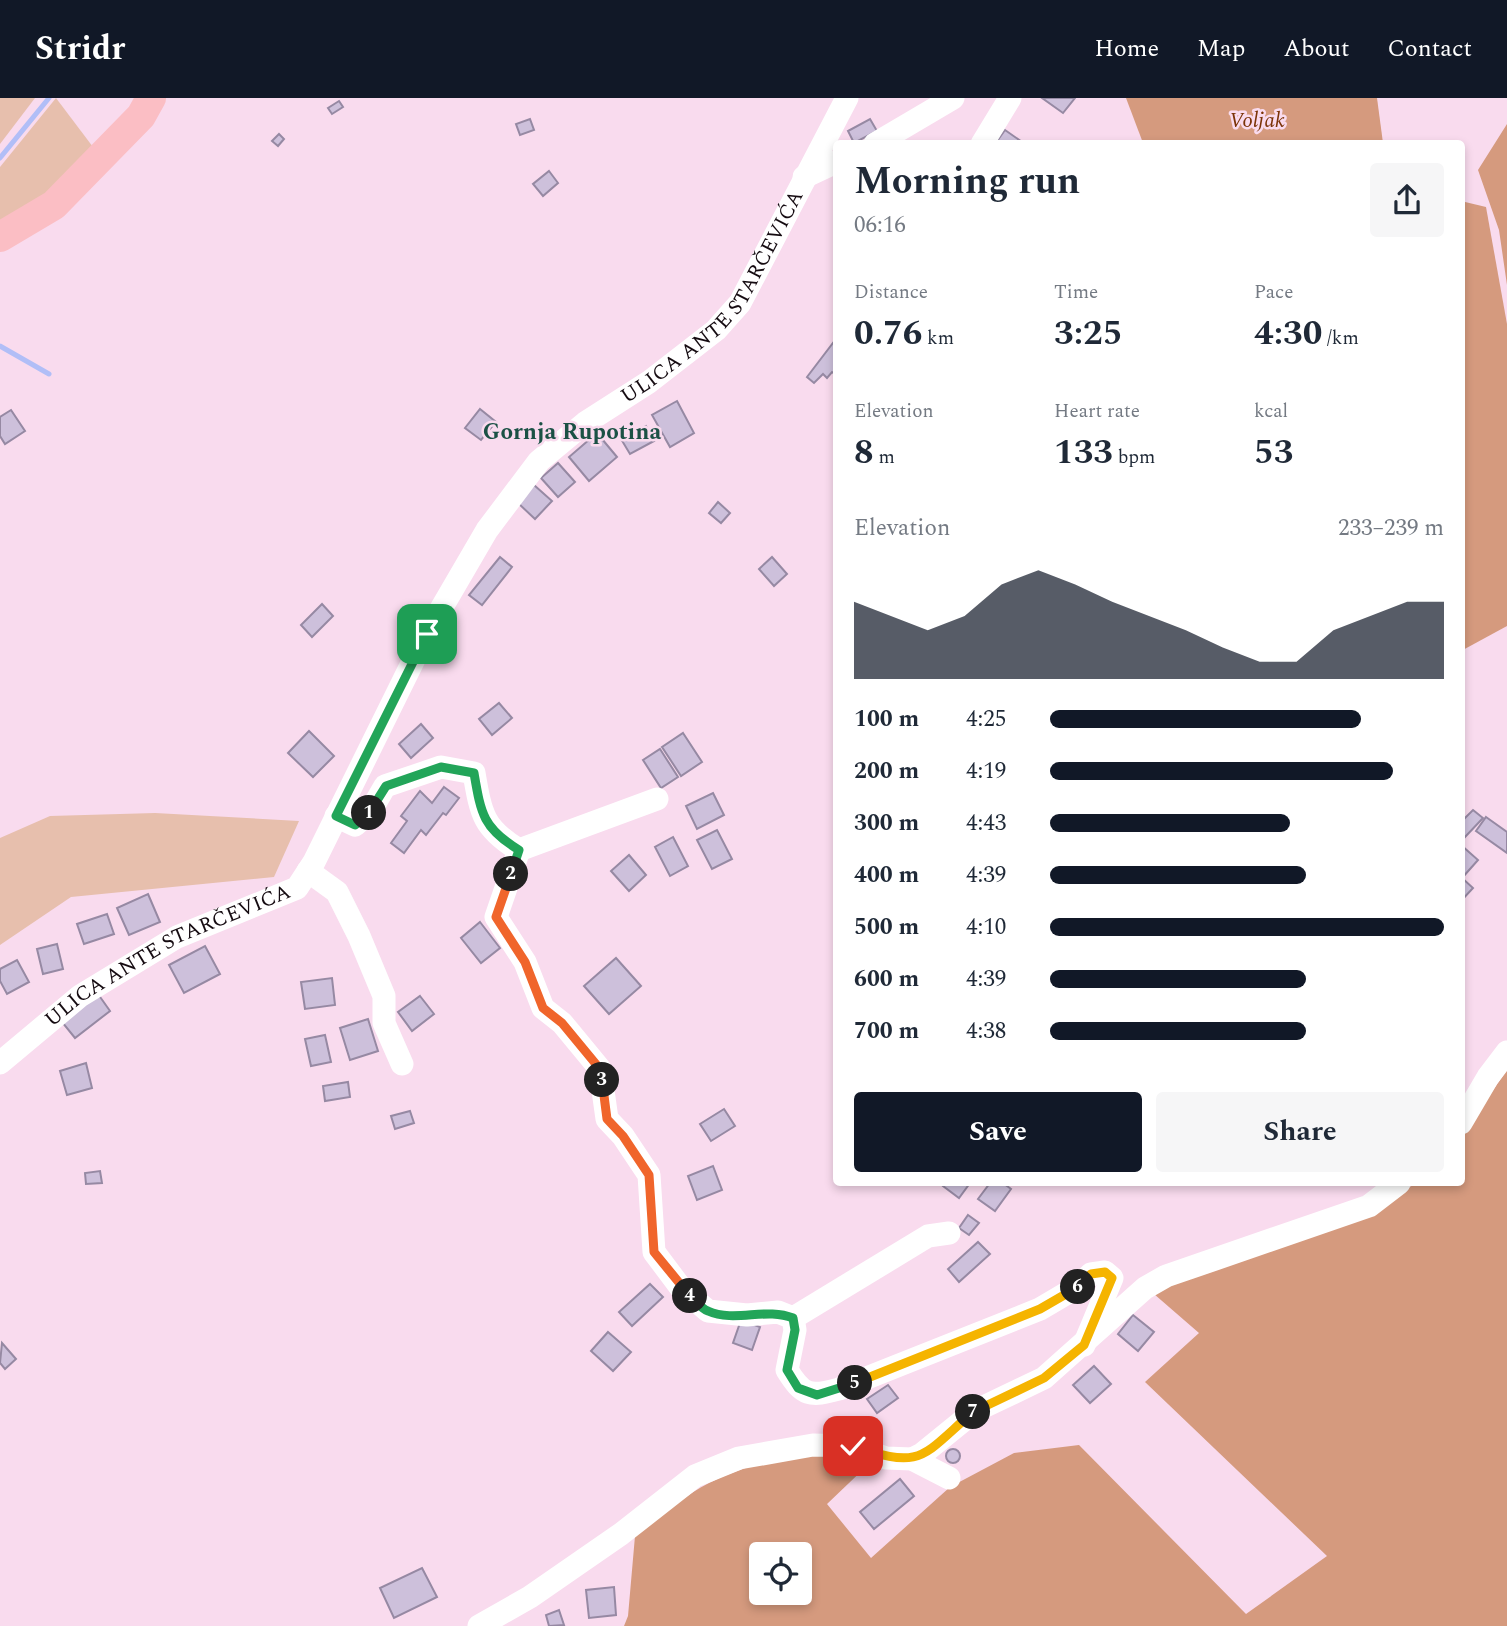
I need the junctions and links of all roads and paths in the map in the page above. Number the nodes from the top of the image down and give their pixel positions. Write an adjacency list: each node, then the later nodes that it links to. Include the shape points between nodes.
1 (151, 98): 9 (main road, via 141,116 54,205)
2 (847, 98): 8 (street, ULICA ANTE STARČEVIĆA)
3 (953, 98): 5 (street)
4 (1010, 98): 6 (street)
5 (882, 140)
6 (984, 140)
7 (833, 163): 8 (street)
8 (804, 177): 11 (street, ULICA ANTE STARČEVIĆA, via 740,303 724,321 649,382 585,423 538,461 487,530 427,634)
9 (0, 237)
10 (657, 799): 12 (street)
11 (336, 816): 12 (street, via 355,825 370,812 386,786 441,767 474,773 479,805 494,834); 13 (street, ULICA ANTE STARČEVIĆA)
12 (519, 850): 20 (street, via 496,917 525,962 543,1008 562,1023 600,1069 607,1119 649,1175 654,1252 681,1288 708,1311 778,1312)
13 (308, 871): 15 (street, ULICA ANTE STARČEVIĆA, via 297,888 177,936 91,989); 16 (street, via 337,892 359,936 384,996 384,1023)
14 (1507, 1052): 17 (street)
15 (0, 1063)
16 (402, 1065)
17 (1465, 1118)
18 (1395, 1186): 21 (street, via 1369,1206 1166,1276 1145,1287)
19 (949, 1233): 20 (street, via 928,1236)
20 (793, 1318): 21 (street, via 787,1370 798,1388 817,1395 1040,1309 1091,1274 1105,1272 1112,1278)
21 (1084, 1345): 22 (street, via 1044,1378 975,1410)
22 (912, 1459): 23 (street); 24 (street, via 886,1458 853,1446 813,1445 739,1458 695,1476 610,1542)
23 (950, 1478)
24 (479, 1626)

